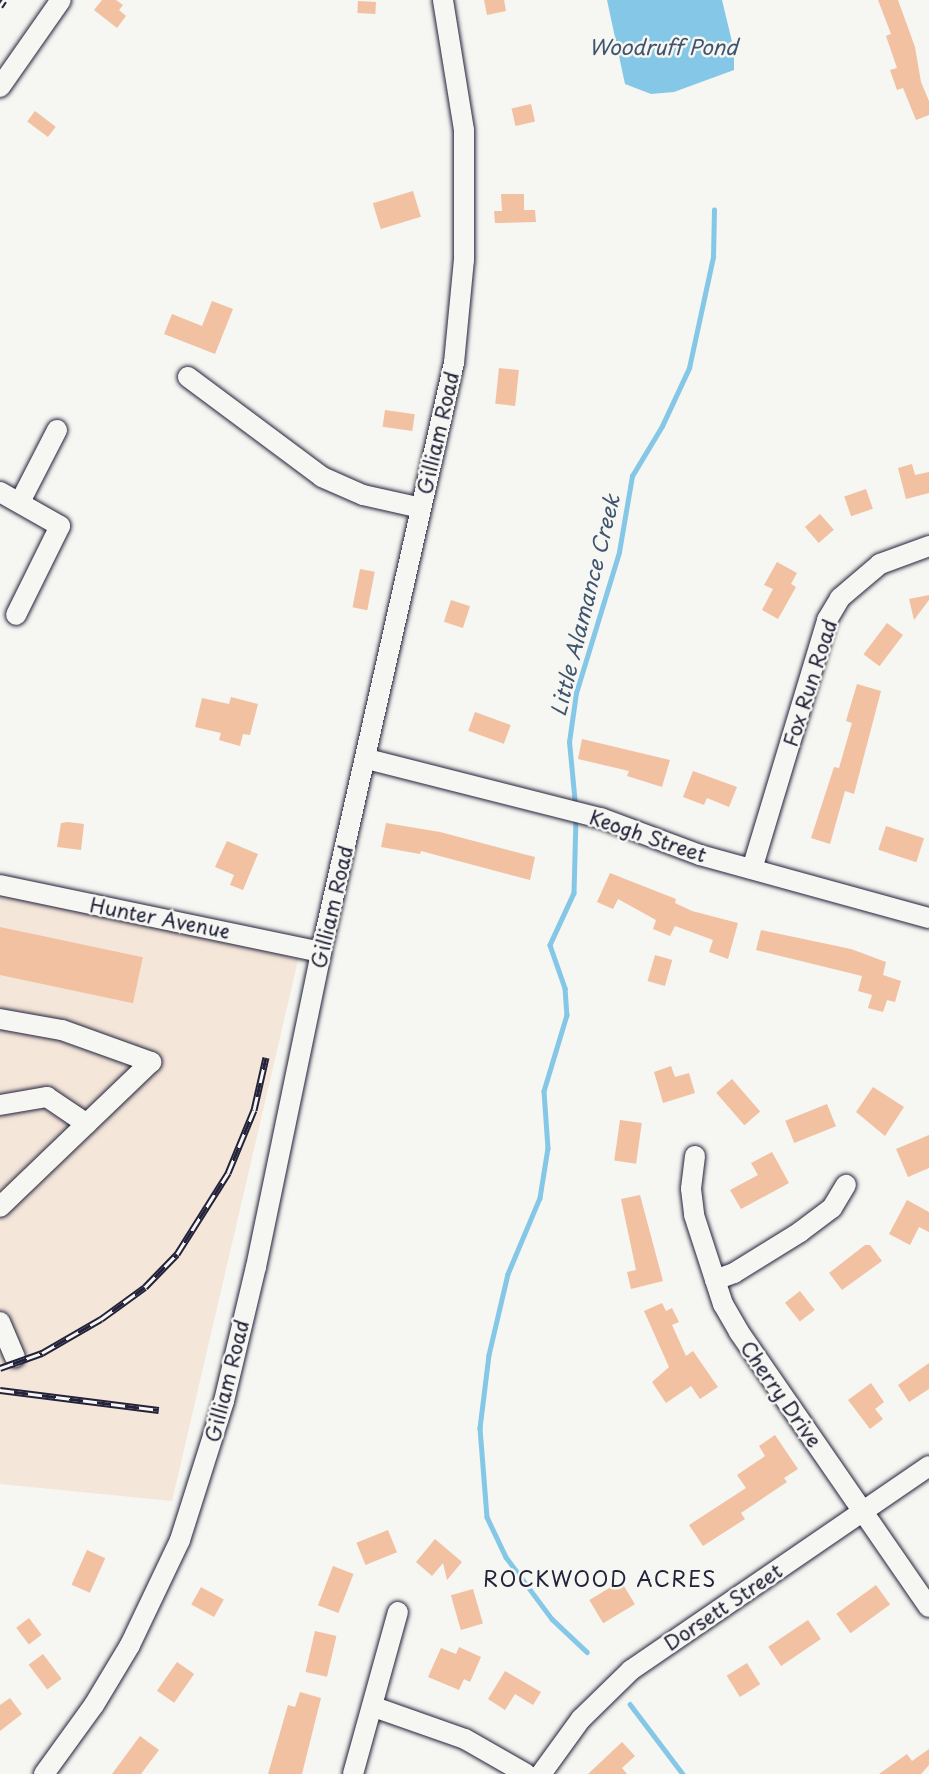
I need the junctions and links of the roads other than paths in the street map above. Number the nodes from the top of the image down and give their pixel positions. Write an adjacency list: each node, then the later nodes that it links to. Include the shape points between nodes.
1 (61, 0): 3 (street)
2 (443, 0): 8 (street, Gilliam Road, via 462,101 464,260 454,363)
3 (0, 87)
4 (188, 377): 8 (street, via 322,477 363,495)
5 (57, 430): 7 (street)
6 (0, 492): 7 (street)
7 (20, 502): 10 (street, via 60,526)
8 (421, 508): 11 (street, Gilliam Road)
9 (929, 546): 12 (street, Fox Run Road, via 880,564 840,598 827,620)
10 (16, 615)
11 (367, 759): 12 (street, Keogh Street, via 601,818 700,855); 15 (street, Gilliam Road)
12 (752, 869): 14 (street, Keogh Street)
13 (0, 885): 15 (street, Hunter Avenue)
14 (929, 918)
15 (321, 952): 30 (street, Gilliam Road, via 256,1267 196,1497 130,1645 88,1714)
16 (0, 1019): 18 (street, via 62,1030 151,1062)
17 (0, 1105): 18 (street, via 47,1097)
18 (87, 1124): 21 (street)
19 (695, 1156): 22 (street, Cherry Drive, via 691,1190 694,1215)
20 (846, 1185): 22 (street, via 832,1208 800,1232 734,1273)
21 (0, 1207)
22 (715, 1280): 26 (street, Cherry Drive, via 739,1332)
23 (0, 1322): 24 (street)
24 (15, 1358)
25 (929, 1466): 26 (street, Dorsett Street)
26 (862, 1512): 27 (street, Cherry Drive); 33 (street, Dorsett Street, via 631,1670 581,1719)
27 (929, 1607)
28 (398, 1611): 29 (street)
29 (374, 1707): 31 (street); 32 (street, via 465,1739)
30 (44, 1774)
31 (353, 1774)
32 (526, 1774)
33 (541, 1774)

